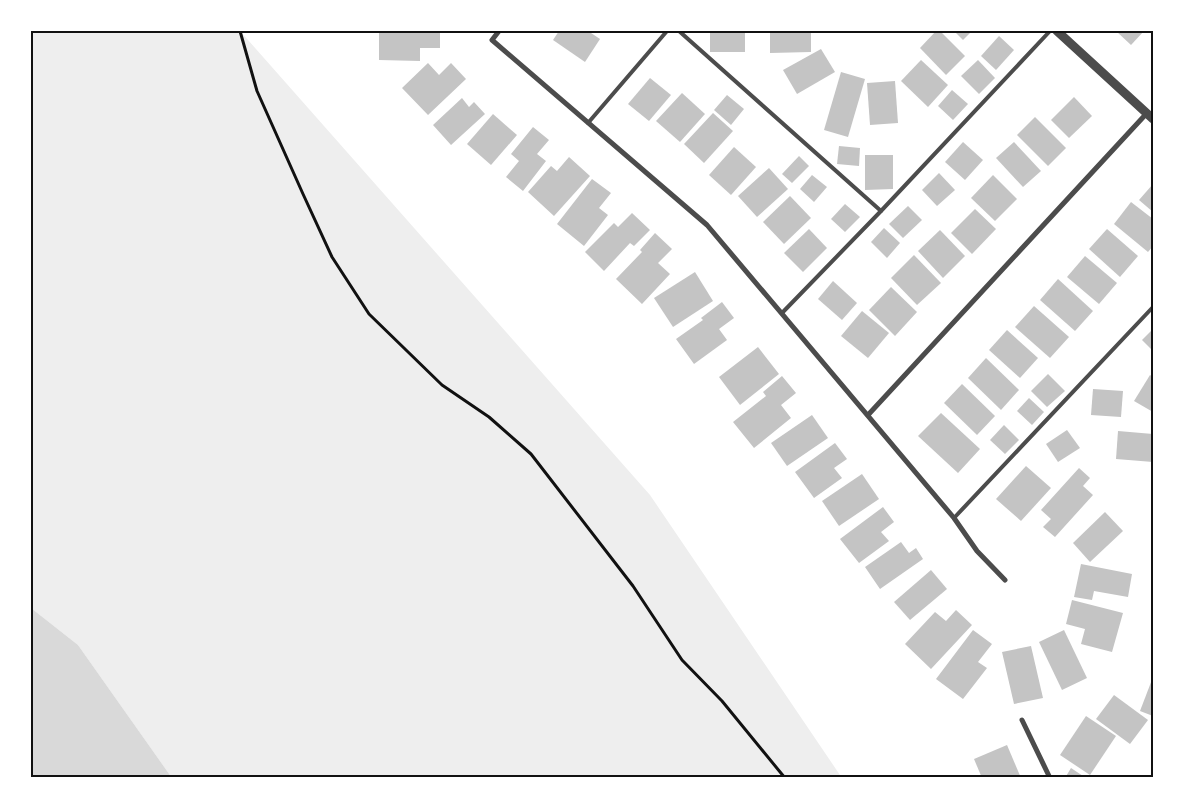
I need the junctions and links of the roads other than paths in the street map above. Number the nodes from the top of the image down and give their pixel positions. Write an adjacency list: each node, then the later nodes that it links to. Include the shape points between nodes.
1 (499, 31): 7 (street, via 492,40)
2 (667, 31): 7 (lane)
3 (678, 31): 8 (lane)
4 (1050, 31): 8 (lane)
5 (1057, 31): 6 (street)
6 (1150, 116): 11 (street)
7 (588, 123): 10 (street, via 707,225)
8 (882, 210): 10 (lane)
9 (1153, 306): 12 (lane)
10 (782, 313): 11 (street)
11 (868, 415): 12 (street)
12 (954, 518): 13 (street, via 977,551)
13 (1005, 580)
14 (1022, 720): 15 (street)
15 (1050, 778)

